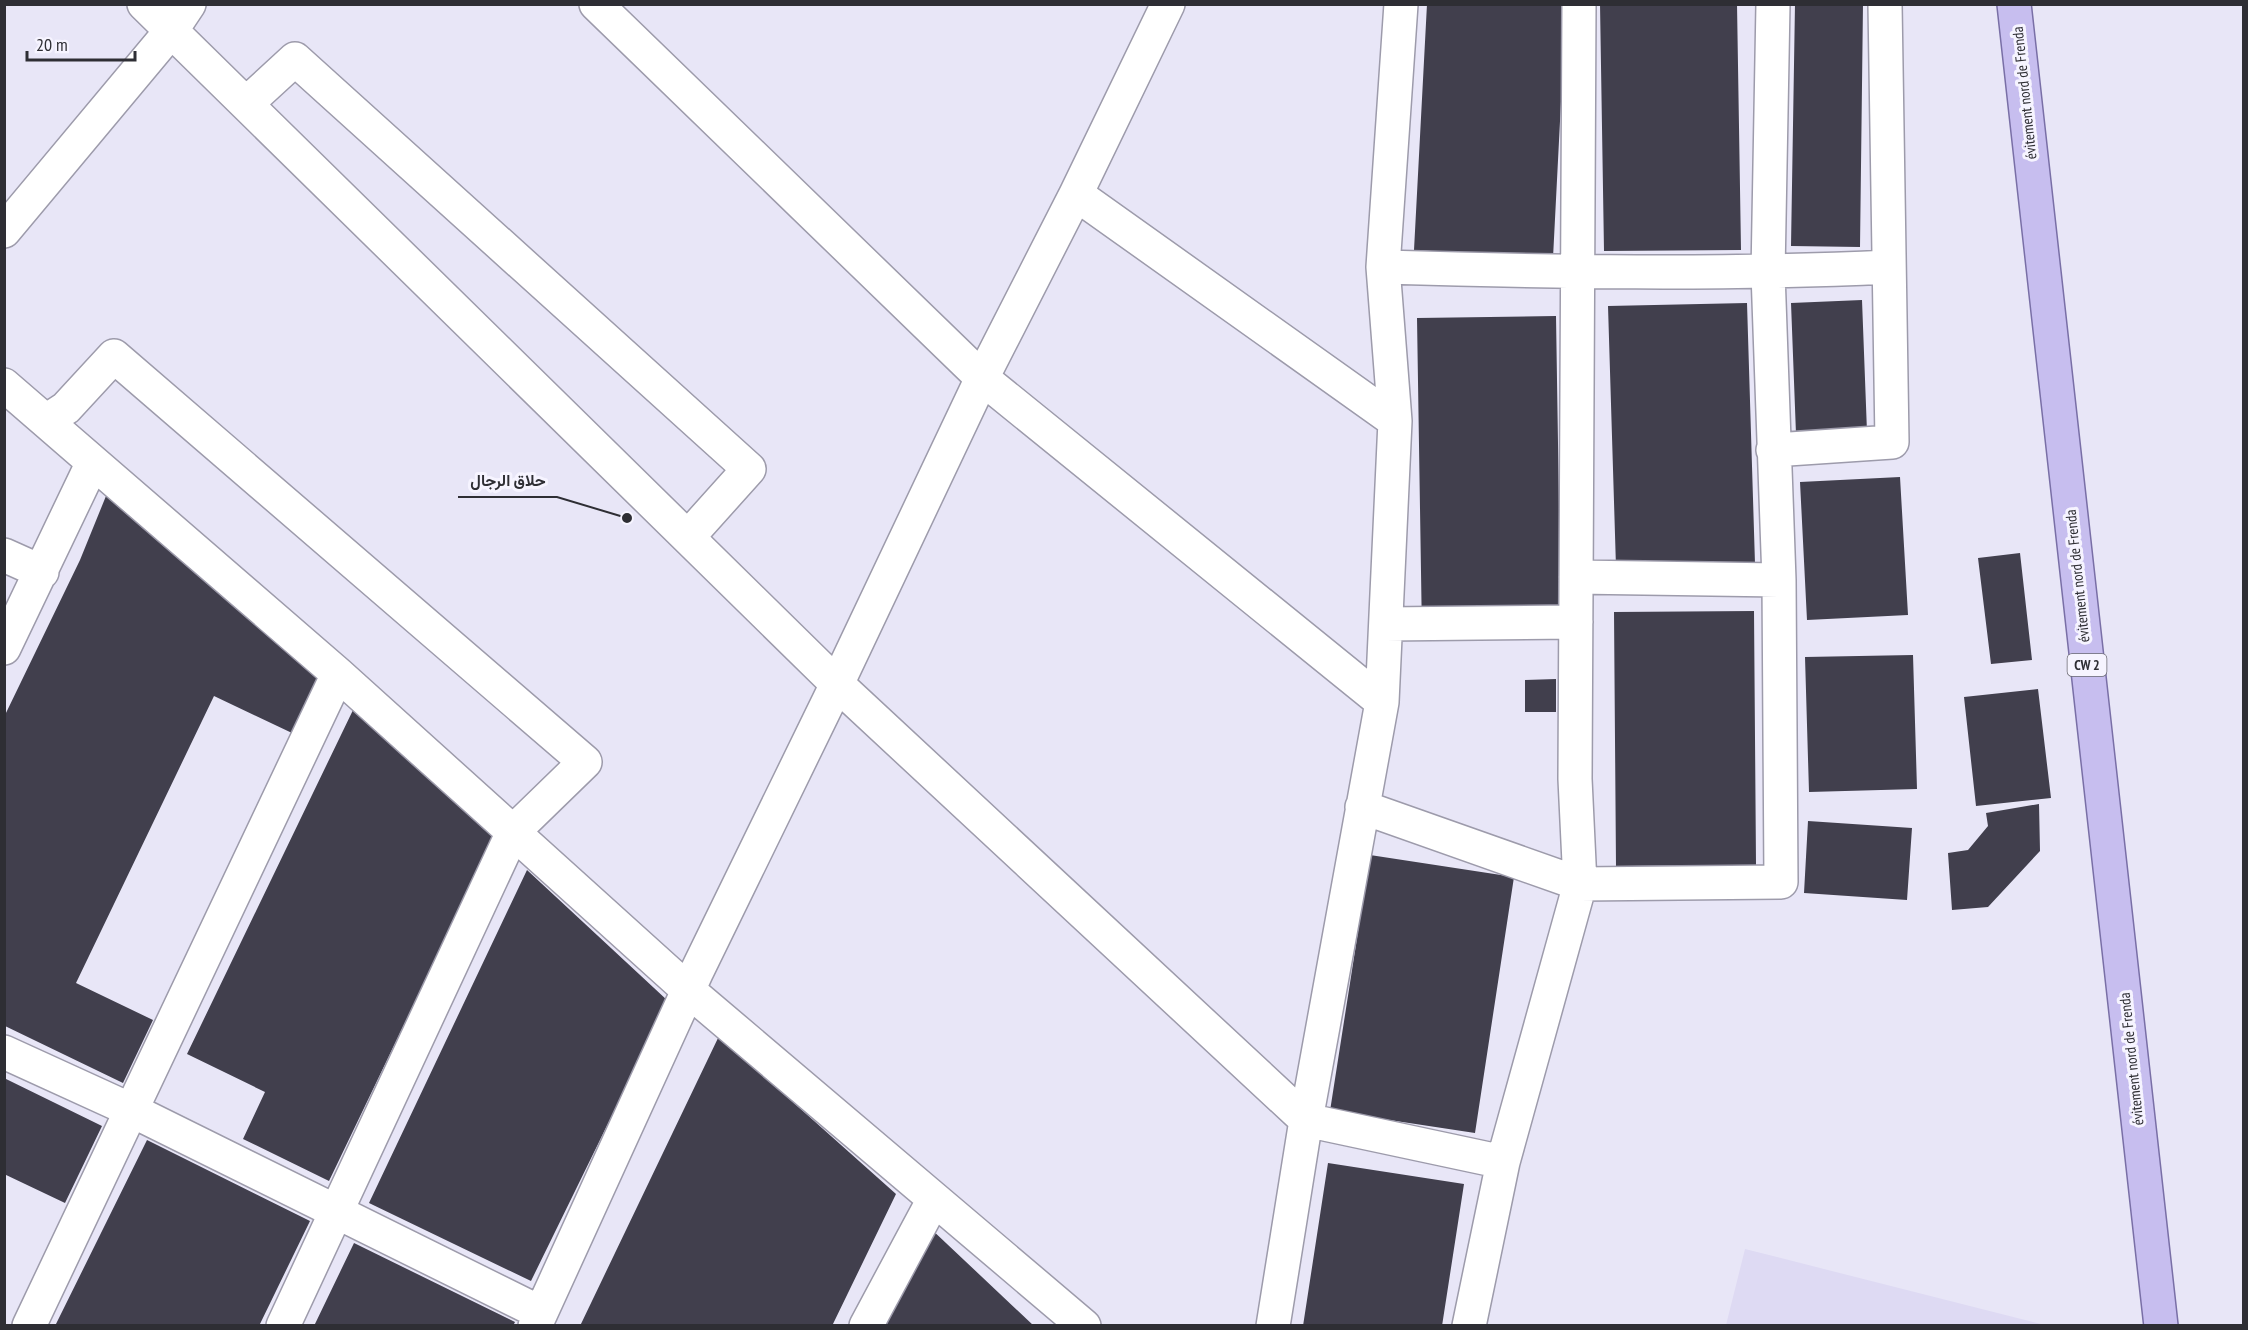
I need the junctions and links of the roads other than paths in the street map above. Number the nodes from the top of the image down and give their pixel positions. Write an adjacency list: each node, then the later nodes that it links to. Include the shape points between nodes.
1 (144, 4): 9 (street)
2 (596, 4): 17 (street)
3 (1168, 4): 11 (street)
4 (1401, 4): 13 (street)
5 (1579, 4): 15 (street)
6 (1773, 4): 16 (street)
7 (1885, 4): 14 (street)
8 (2014, 4): 51 (main road, évitement nord de Frenda / CW 2)
9 (180, 18): 10 (street); 12 (street)
10 (246, 104): 23 (street); 23 (street, via 295,59 749,469)
11 (1076, 194): 17 (street); 19 (street)
12 (4, 231)
13 (1383, 267): 15 (street); 19 (street)
14 (1889, 267): 16 (street); 21 (street, via 1892,442)
15 (1580, 273): 16 (street); 26 (street)
16 (1768, 273): 21 (street)
17 (982, 378): 32 (street); 33 (street)
18 (4, 385): 20 (street)
19 (1395, 421): 29 (street)
20 (46, 422): 22 (street); 35 (street, via 66,408 114,356 585,762)
21 (1773, 450): 27 (street)
22 (93, 462): 25 (street); 31 (street)
23 (688, 537): 32 (street)
24 (4, 555): 25 (street)
25 (42, 572): 30 (street)
26 (1576, 577): 27 (street); 28 (street)
27 (1779, 580): 36 (street, via 1781,882)
28 (1576, 622): 29 (street); 36 (street, via 1575,779)
29 (1386, 624): 33 (street)
30 (4, 648)
31 (338, 674): 35 (street); 39 (street)
32 (837, 684): 37 (street); 40 (street)
33 (1382, 702): 34 (street)
34 (1362, 807): 36 (street); 40 (street)
35 (513, 832): 37 (street); 43 (street)
36 (1580, 884): 41 (street)
37 (688, 990): 42 (street); 44 (street)
38 (4, 1052): 39 (street)
39 (131, 1110): 43 (street); 45 (street)
40 (1306, 1120): 41 (street); 49 (street)
41 (1503, 1161): 50 (street)
42 (934, 1199): 47 (street); 48 (street)
43 (337, 1212): 44 (street); 46 (street)
44 (538, 1319)
45 (29, 1326)
46 (283, 1326)
47 (866, 1326)
48 (1084, 1326)
49 (1273, 1326)
50 (1469, 1326)
51 (2161, 1326)

